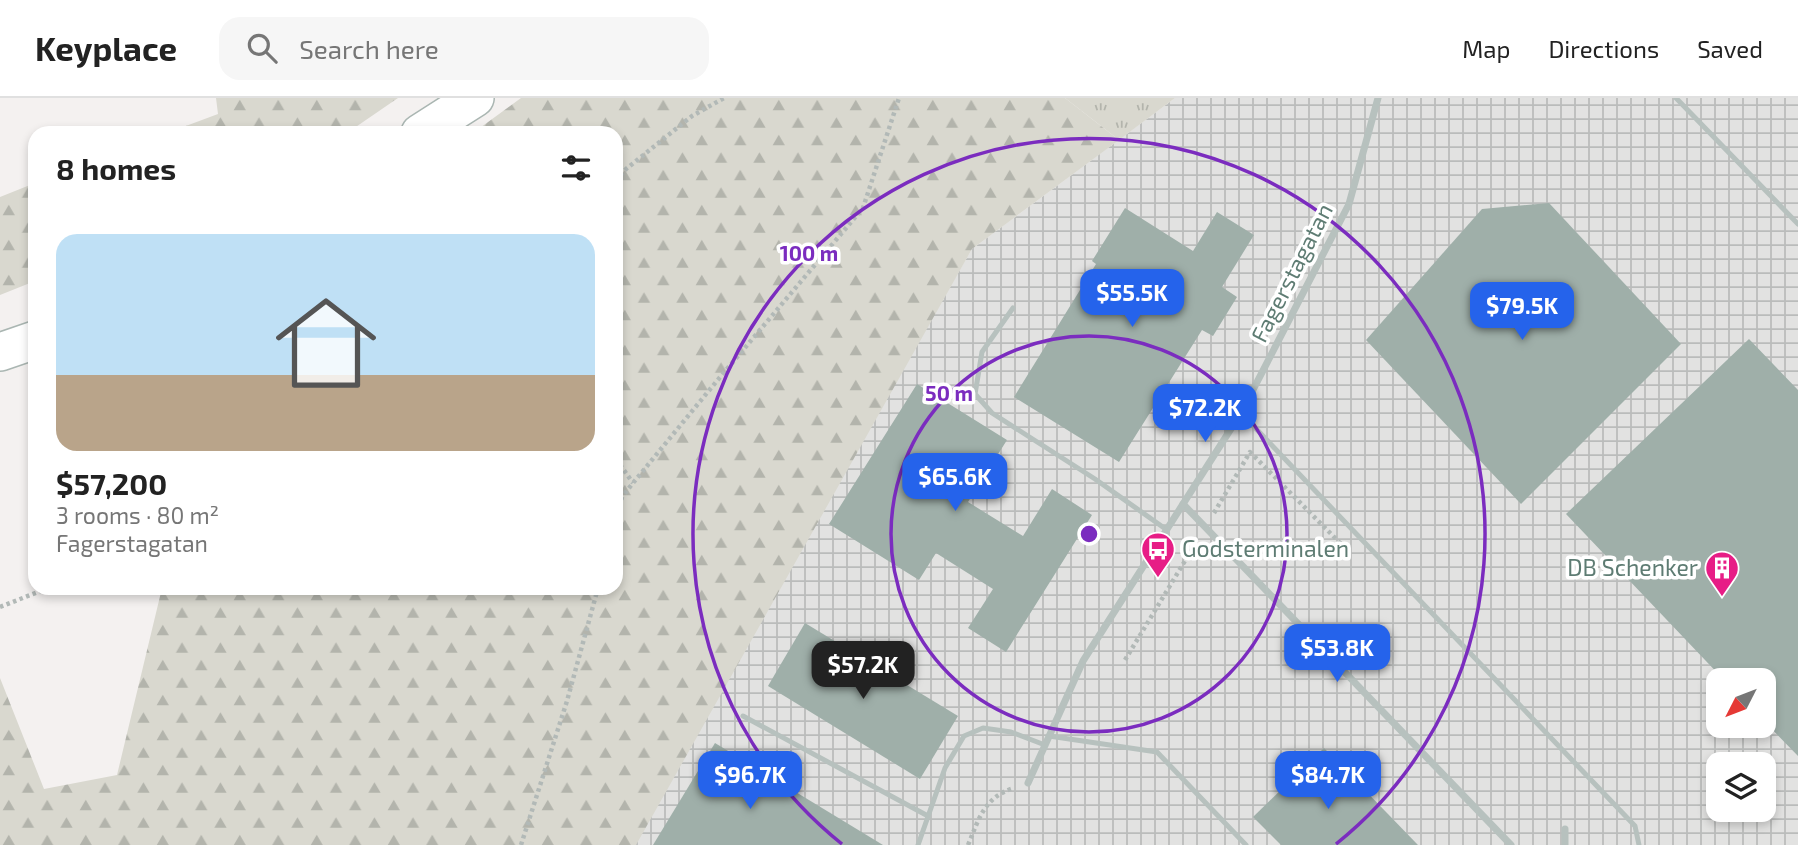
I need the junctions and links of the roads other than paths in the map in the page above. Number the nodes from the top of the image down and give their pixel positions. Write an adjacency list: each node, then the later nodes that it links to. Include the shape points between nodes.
1 (475, 98): 4 (main road)
2 (1378, 98): 9 (street, Fagerstagatan, via 1349,204)
3 (1676, 98): 5 (lane)
4 (432, 126)
5 (1798, 224)
6 (1013, 308): 11 (lane, via 982,352 975,394 992,413)
7 (28, 342): 8 (main road)
8 (0, 352)
9 (1241, 413): 10 (street, Fagerstagatan); 22 (lane, via 1635,826)
10 (1183, 504): 11 (street, Fagerstagatan); 20 (street)
11 (1167, 530): 13 (street, Fagerstagatan, via 1083,661)
12 (743, 716): 16 (lane)
13 (1049, 736): 14 (street, Fagerstagatan); 19 (lane, via 1157,752)
14 (1045, 745): 15 (street, Fagerstagatan); 16 (lane, via 1011,732 983,728 964,736 945,768)
15 (1028, 783)
16 (928, 816): 18 (lane)
17 (1565, 829): 21 (street)
18 (918, 845)
19 (1246, 845)
20 (1511, 845)
21 (1565, 845)
22 (1639, 845)

